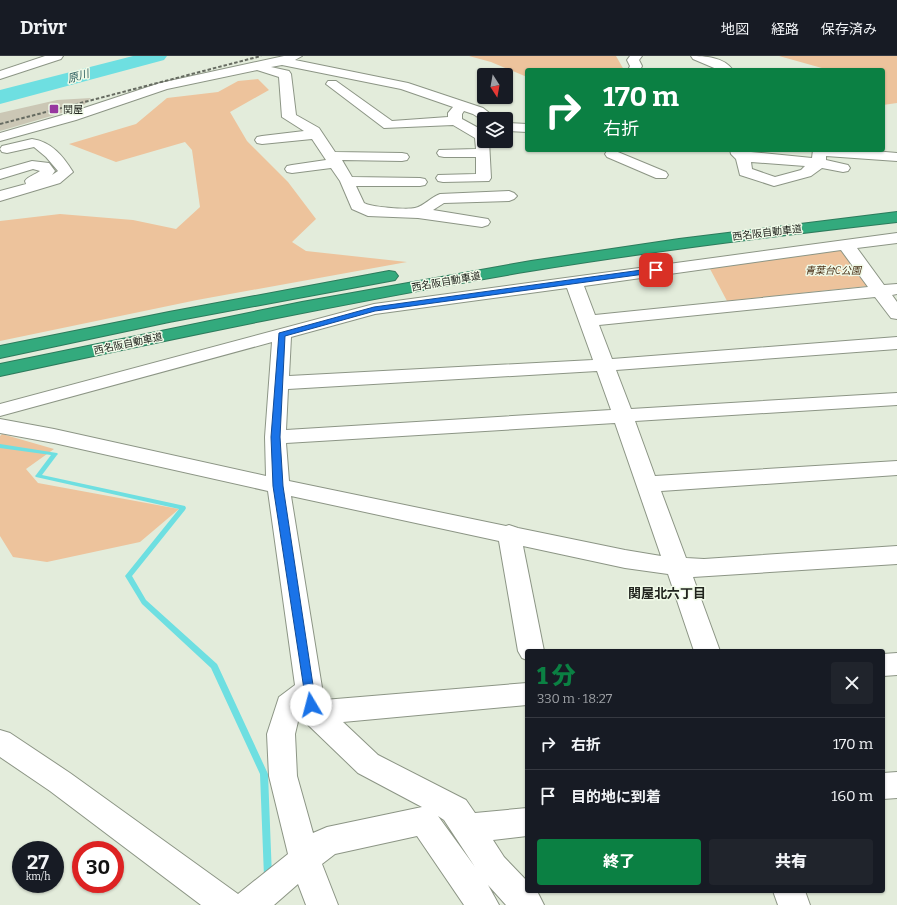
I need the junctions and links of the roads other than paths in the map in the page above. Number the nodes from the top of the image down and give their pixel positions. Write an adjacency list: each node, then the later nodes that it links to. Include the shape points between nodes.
1 (57, 56): 9 (street)
2 (296, 56): 5 (street)
3 (636, 56): 7 (street, via 633,60)
4 (698, 56): 8 (street)
5 (282, 61): 6 (street); 11 (street, via 404,86)
6 (258, 66): 16 (street, via 285,74 289,117); 17 (street, via 164,86)
7 (635, 68)
8 (724, 68)
9 (0, 75)
10 (332, 84): 13 (street, via 389,125)
11 (463, 106): 12 (street); 13 (street, via 455,113)
12 (480, 112)
13 (455, 121): 23 (street, via 482,136)
14 (513, 127): 15 (street)
15 (525, 128)
16 (316, 134): 18 (street); 29 (street)
17 (0, 137)
18 (262, 140)
19 (0, 151): 38 (street, via 31,143 37,144 66,172 55,180)
20 (604, 152): 24 (street)
21 (625, 152): 24 (street)
22 (444, 153): 23 (street)
23 (483, 153): 34 (street, via 484,178)
24 (612, 154): 33 (street)
25 (740, 154): 26 (street); 26 (street, via 745,172 774,182 806,173)
26 (819, 154): 28 (street); 30 (street)
27 (402, 157): 29 (street)
28 (897, 157)
29 (334, 160): 31 (street); 35 (street)
30 (843, 168)
31 (292, 169)
32 (0, 175): 37 (street, via 32,165 44,166 48,170 41,178)
33 (661, 175)
34 (443, 178)
35 (347, 182): 36 (street); 41 (street, via 357,206 368,211)
36 (420, 182)
37 (0, 190)
38 (0, 196)
39 (509, 196): 41 (street, via 440,199)
40 (897, 204): 53 (highway, 西名阪自動車道, via 703,227 486,259 239,304)
41 (418, 213): 43 (street)
42 (897, 217): 55 (highway, 西名阪自動車道, via 704,240 502,271 288,311)
43 (482, 222)
44 (897, 238): 45 (street)
45 (845, 244): 46 (street); 48 (street)
46 (574, 282): 50 (street); 51 (street, via 374,309)
47 (897, 289): 48 (street)
48 (878, 290): 49 (street); 50 (street)
49 (897, 314)
50 (589, 321): 54 (street)
51 (282, 334): 56 (street); 58 (street)
52 (897, 342): 54 (street)
53 (0, 352)
54 (605, 365): 56 (street); 59 (street)
55 (0, 370)
56 (279, 383): 61 (street)
57 (897, 399): 59 (street)
58 (0, 410)
59 (622, 415): 61 (street); 63 (street)
60 (0, 426): 64 (street)
61 (275, 437): 64 (street)
62 (897, 468): 63 (street)
63 (647, 484): 67 (street)
64 (278, 486): 65 (street); 73 (street)
65 (510, 533): 67 (street, via 625,559); 68 (street)
66 (897, 555): 67 (street, via 704,568)
67 (677, 567): 69 (street)
68 (531, 649)
69 (706, 649)
70 (897, 664): 71 (street)
71 (885, 665)
72 (525, 694): 73 (street)
73 (311, 701): 78 (street, via 368,764 454,810); 79 (street, via 289,705 281,734 283,776)
74 (0, 742): 81 (street)
75 (897, 785): 76 (street)
76 (885, 786)
77 (525, 822): 78 (street)
78 (468, 828): 84 (street, via 493,868)
79 (295, 867): 81 (street); 82 (street); 83 (street, via 327,841 424,821)
80 (790, 893): 85 (street)
81 (242, 905)
82 (322, 905)
83 (484, 905)
84 (528, 905)
85 (794, 905)

